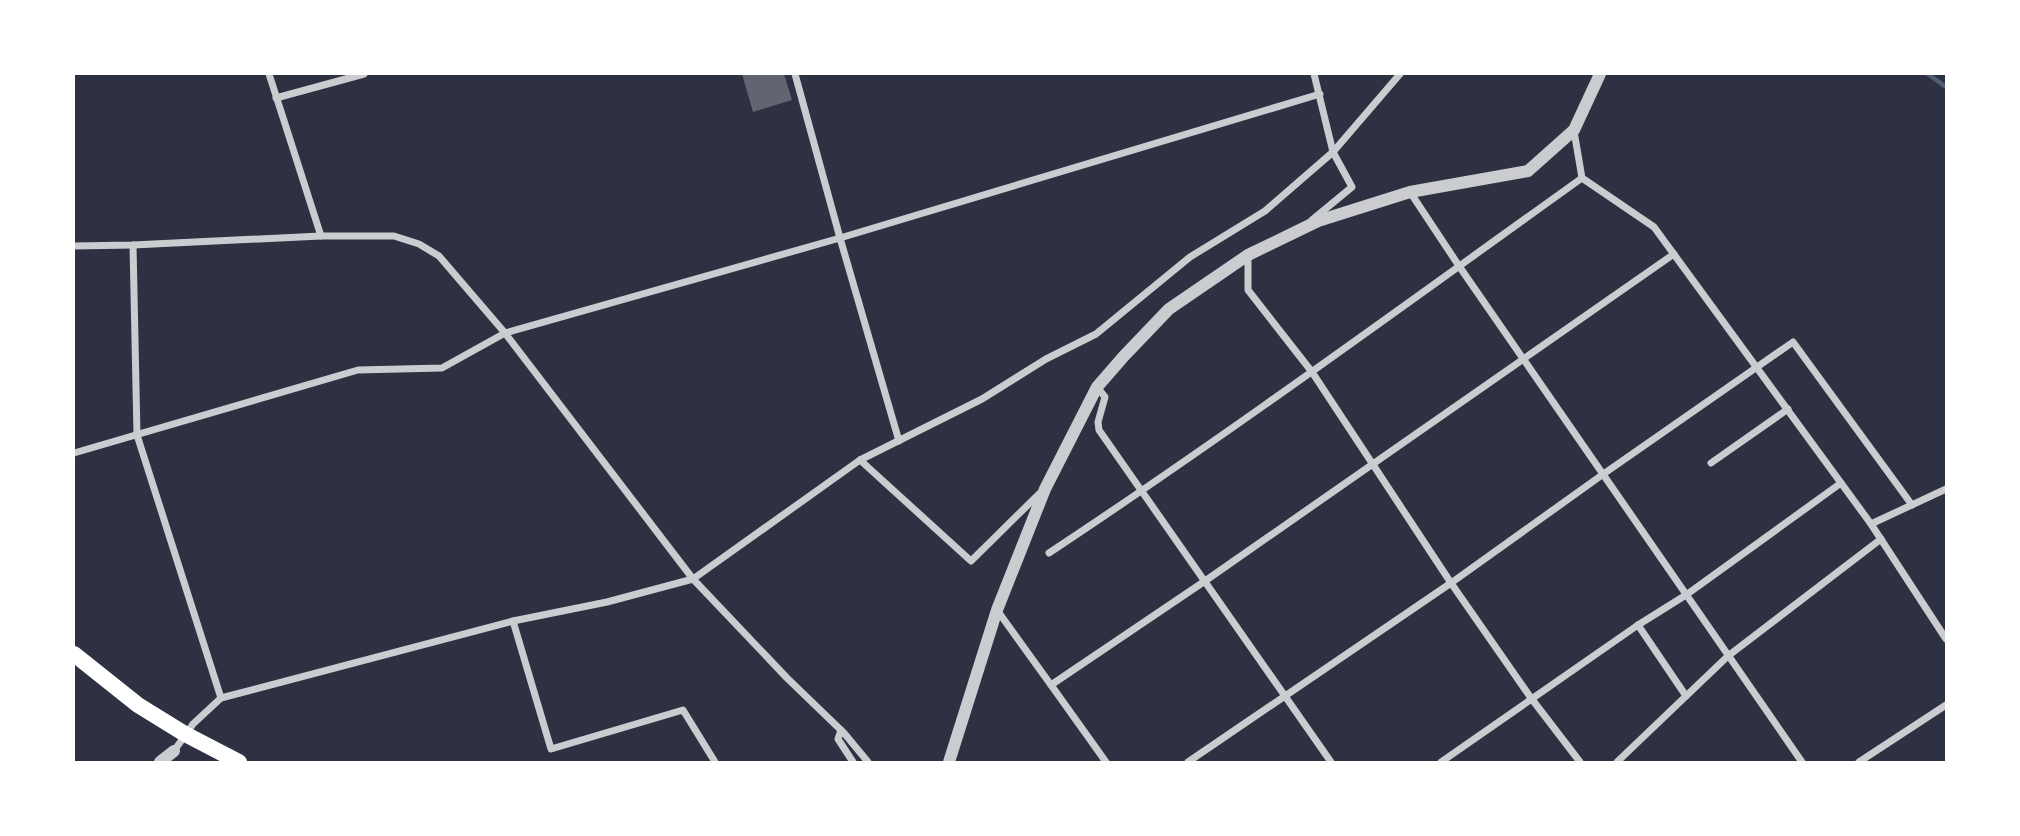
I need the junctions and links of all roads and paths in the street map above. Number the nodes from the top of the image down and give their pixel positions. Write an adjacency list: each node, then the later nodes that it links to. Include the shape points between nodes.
1 (269, 74): 8 (street)
2 (364, 74): 8 (street)
3 (795, 74): 15 (street)
4 (1314, 74): 7 (street)
5 (1400, 74): 10 (street)
6 (1600, 74): 9 (street)
7 (1320, 94): 10 (street); 15 (street)
8 (276, 98): 14 (street)
9 (1574, 130): 11 (street); 12 (street, via 1528,171)
10 (1333, 152): 13 (street, via 1352,187); 28 (street, via 1265,211 1190,257 1096,334)
11 (1582, 178): 18 (street, via 1654,226); 20 (street)
12 (1410, 192): 13 (street); 20 (street)
13 (1303, 228): 19 (street)
14 (321, 236): 16 (street); 21 (street, via 394,236 419,244 439,256)
15 (840, 238): 21 (street); 28 (street)
16 (133, 245): 17 (street); 27 (street)
17 (74, 246)
18 (1674, 254): 22 (street); 23 (street)
19 (1248, 255): 24 (street, via 1248,290); 25 (street, via 1169,309)
20 (1459, 266): 22 (street); 24 (street)
21 (505, 333): 27 (street, via 442,368 358,370); 42 (street)
22 (1523, 359): 32 (street); 33 (street)
23 (1757, 367): 26 (street); 33 (street); 38 (street, via 1793,342)
24 (1312, 372): 32 (street); 37 (street)
25 (1097, 387): 35 (street); 37 (street, via 1105,397 1099,430)
26 (1788, 409): 31 (street); 34 (street)
27 (137, 435): 29 (street); 55 (street)
28 (899, 441): 30 (street)
29 (74, 453)
30 (860, 460): 35 (street, via 971,561); 42 (street)
31 (1711, 463)
32 (1373, 464): 43 (street); 44 (street)
33 (1602, 475): 44 (street); 45 (street)
34 (1841, 483): 39 (street); 45 (street)
35 (1045, 489): 46 (street)
36 (1947, 489): 38 (street)
37 (1141, 492): 41 (street); 43 (street)
38 (1912, 505): 39 (street)
39 (1871, 524): 40 (street)
40 (1881, 539): 49 (street); 51 (street)
41 (1049, 553)
42 (693, 579): 47 (street); 58 (street)
43 (1205, 580): 52 (street); 53 (street)
44 (1451, 583): 53 (street); 56 (street)
45 (1686, 595): 48 (street); 51 (street)
46 (997, 610): 52 (street); 66 (street)
47 (513, 621): 55 (street); 63 (street, via 551,749 683,710)
48 (1638, 625): 54 (street); 56 (street)
49 (1947, 639)
50 (74, 654): 59 (highway, via 138,705)
51 (1728, 656): 54 (street); 73 (street)
52 (1051, 685): 67 (street)
53 (1284, 696): 68 (street); 69 (street)
54 (1686, 696): 72 (street)
55 (221, 698): 59 (street)
56 (1531, 698): 70 (street); 71 (street)
57 (1947, 705): 74 (street)
58 (841, 730): 64 (street, via 838,739); 65 (street)
59 (185, 734): 60 (street); 62 (highway)
60 (174, 751): 61 (street)
61 (160, 762)
62 (239, 762)
63 (715, 762)
64 (853, 762)
65 (868, 762)
66 (949, 762)
67 (1106, 762)
68 (1188, 762)
69 (1331, 762)
70 (1441, 762)
71 (1580, 762)
72 (1617, 762)
73 (1802, 762)
74 (1859, 762)

